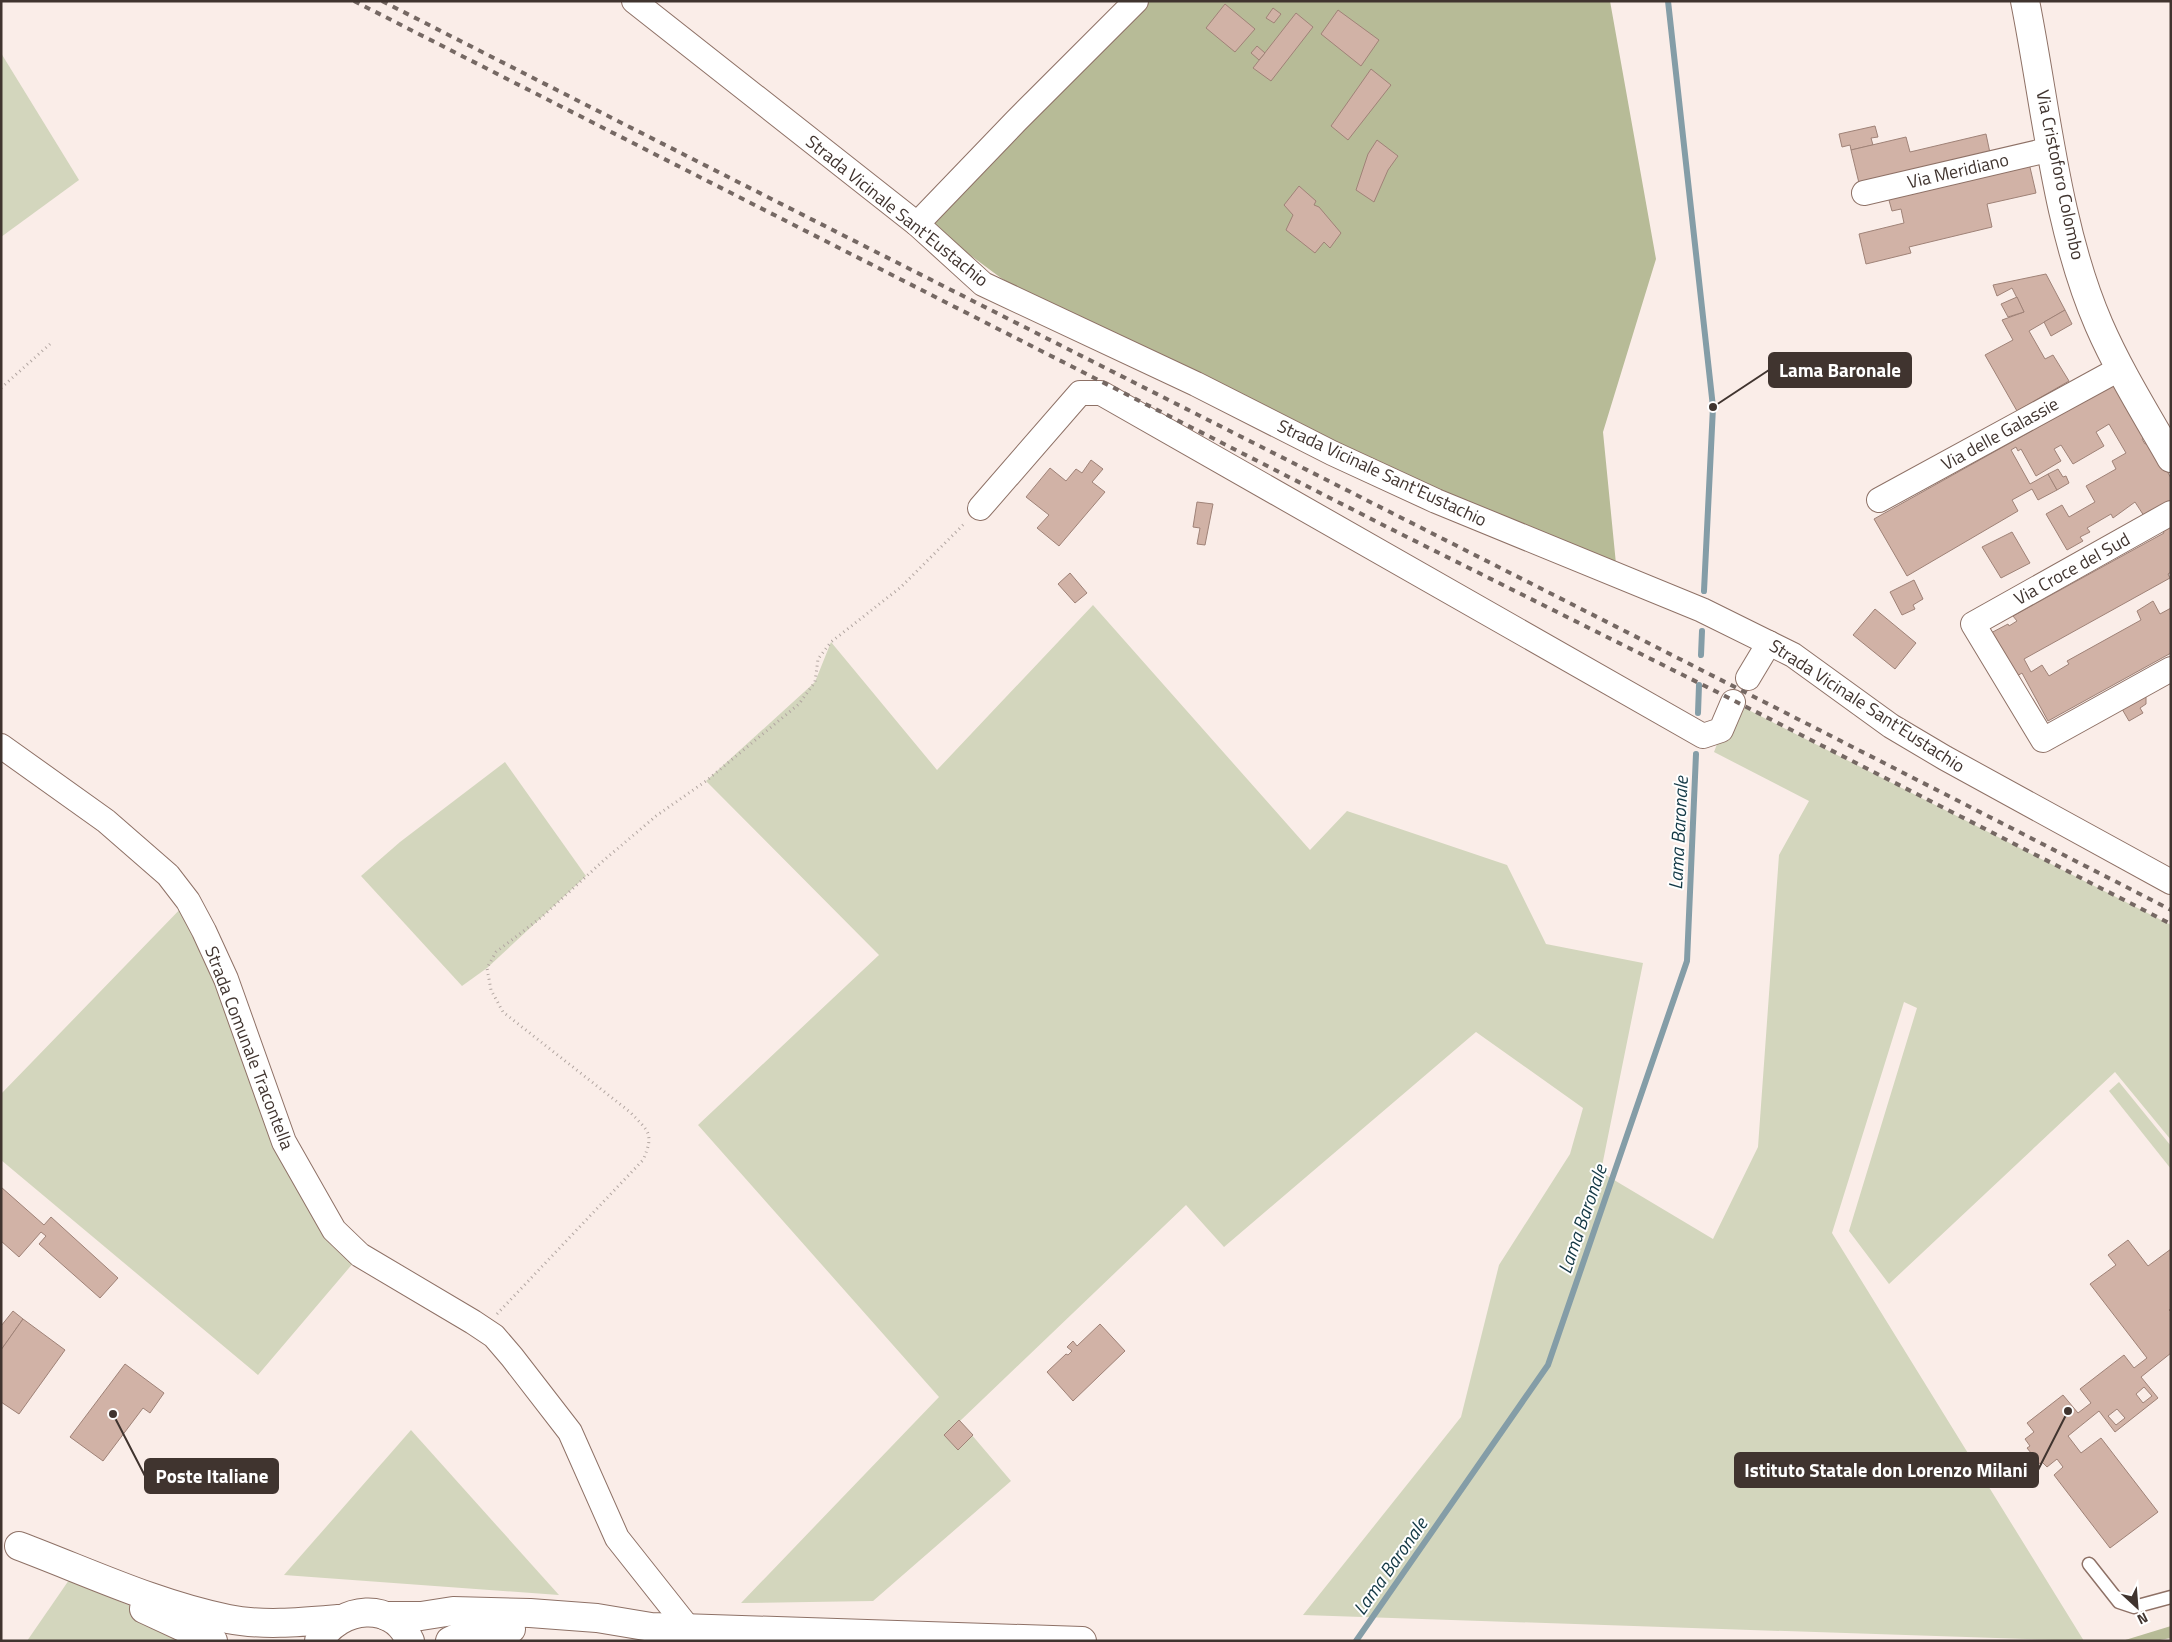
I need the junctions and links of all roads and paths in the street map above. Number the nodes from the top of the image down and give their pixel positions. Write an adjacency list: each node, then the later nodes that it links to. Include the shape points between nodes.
1 (634, 1): 6 (street, Strada Vicinale Sant'Eustachio)
2 (1136, 1): 6 (street)
3 (2025, 1): 4 (main road, Via Cristoforo Colombo)
4 (2052, 149): 5 (street, Via Meridiano); 8 (main road, Via Cristoforo Colombo, via 2060,197 2087,294)
5 (1864, 193)
6 (917, 224): 14 (street, Strada Vicinale Sant'Eustachio, via 983,284 1436,501 1702,610)
7 (50, 344): 9 (path)
8 (2120, 368): 10 (main road, Via Cristoforo Colombo); 11 (street, Via delle Galassie)
9 (1, 388)
10 (2171, 458)
11 (1879, 500)
12 (980, 508): 17 (street, via 1080,393 1101,393 1703,736 1720,730); 20 (path, via 901,587 831,642 818,659 815,682 799,704 706,781 648,823 543,916 496,952 487,968 491,990 503,1012 630,1112 648,1131 650,1144 643,1160)
13 (2171, 513): 15 (street, Via Croce del Sud, via 1973,624 2043,740)
14 (1769, 643): 16 (street); 19 (street, Strada Vicinale Sant'Eustachio, via 1794,655 1890,726)
15 (2171, 669)
16 (1748, 678)
17 (1733, 702)
18 (1, 746): 20 (street, Strada Comunale Tracontella, via 106,821 168,875 188,901 226,979 284,1142 334,1230 360,1255)
19 (2171, 882)
20 (483, 1329): 27 (street, Strada Comunale Tracontella, via 494,1336 512,1357 570,1432 617,1538)
21 (10, 1541): 25 (main road, via 142,1595 229,1619 276,1622); 28 (main road)
22 (2089, 1564): 23 (lane, via 2119,1602 2134,1607)
23 (2171, 1597)
24 (386, 1616): 25 (main road, via 370,1612); 26 (main road, via 420,1616 453,1611 530,1613 597,1618); 30 (main road, via 399,1625)
25 (338, 1619): 29 (main road)
26 (651, 1627): 27 (main road); 31 (main road, via 616,1632 483,1629)
27 (693, 1635): 32 (main road)
28 (213, 1641)
29 (318, 1641)
30 (410, 1641)
31 (450, 1641)
32 (1082, 1641)

